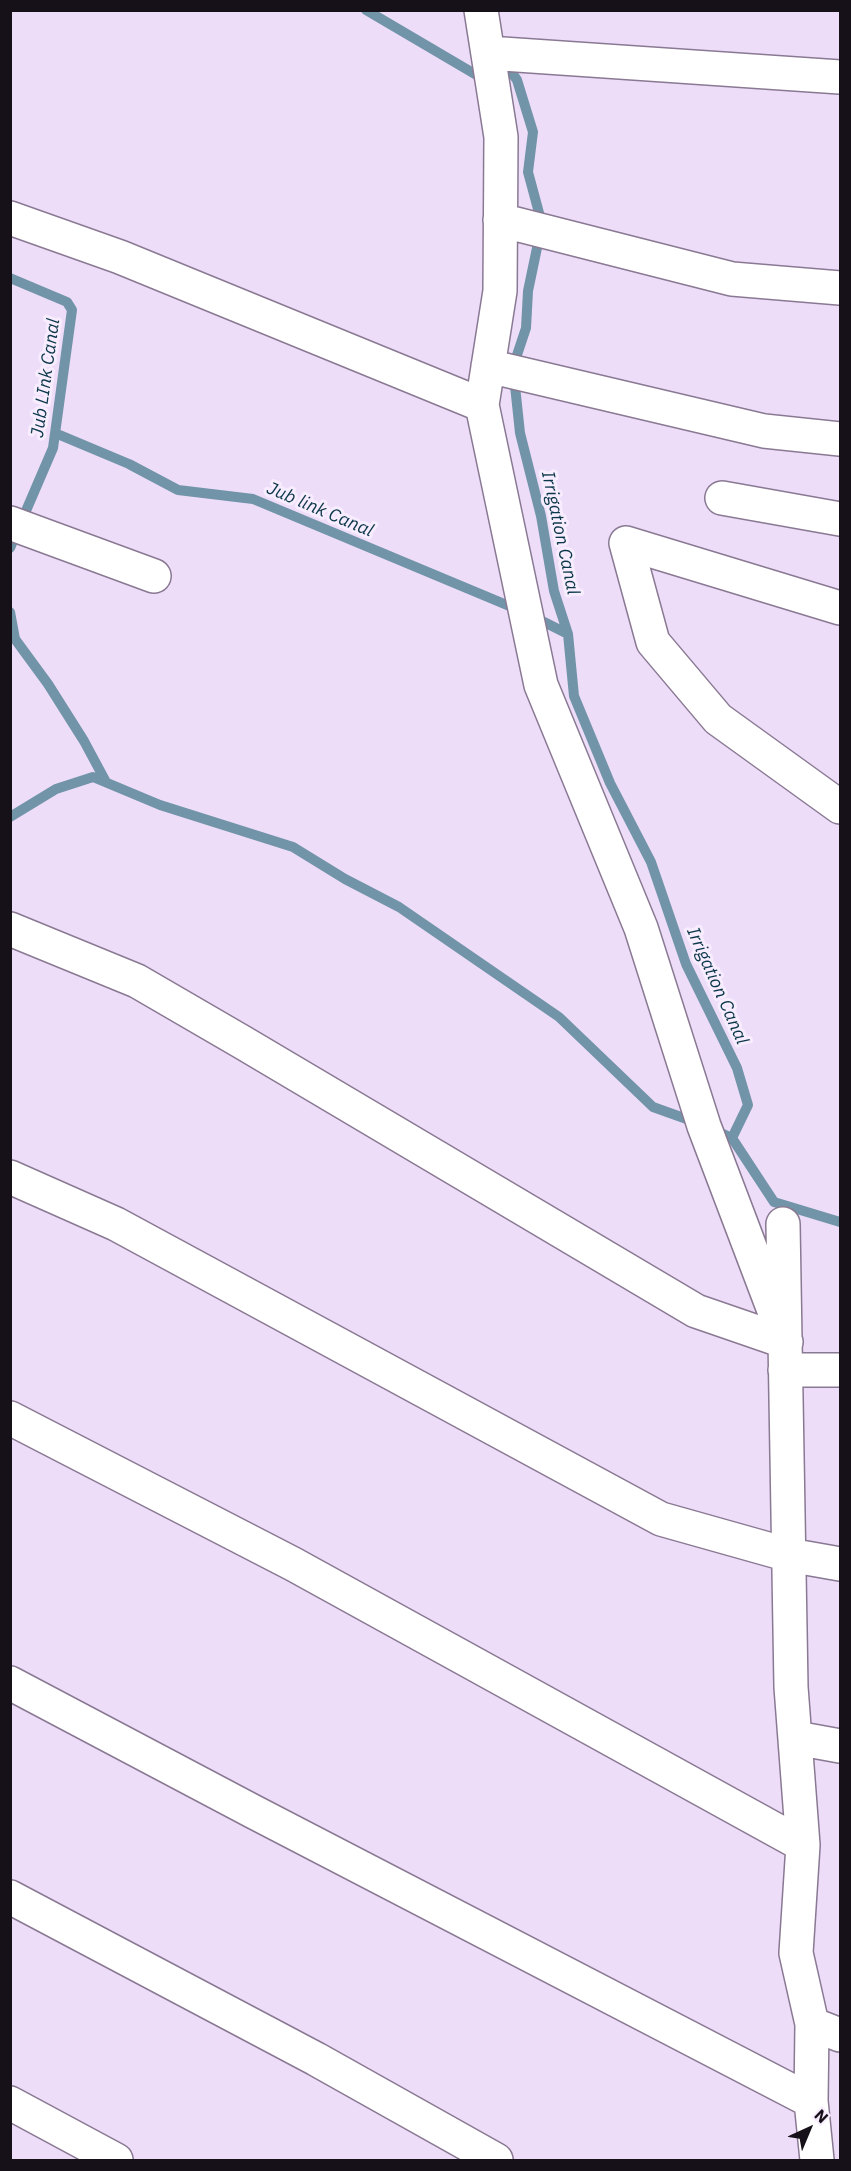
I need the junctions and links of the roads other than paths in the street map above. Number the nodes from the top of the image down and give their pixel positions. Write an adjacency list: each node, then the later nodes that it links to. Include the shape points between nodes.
1 (481, 10): 2 (street)
2 (488, 53): 3 (street); 5 (street, via 501,137)
3 (840, 77)
4 (10, 218): 8 (street, via 120,257)
5 (500, 220): 6 (street, via 732,279); 7 (street, via 501,291)
6 (840, 288)
7 (488, 366): 8 (street); 9 (street, via 764,431)
8 (482, 405): 19 (street, via 541,685 641,928)
9 (840, 439)
10 (722, 498): 11 (street)
11 (840, 519)
12 (10, 523): 13 (street)
13 (154, 576)
14 (840, 608): 15 (street, via 626,543 653,642 718,719)
15 (840, 807)
16 (10, 929): 19 (street, via 137,981 696,1311)
17 (10, 1177): 22 (street, via 116,1224 661,1519)
18 (783, 1224): 19 (street)
19 (785, 1356): 20 (street); 22 (street)
20 (840, 1370)
21 (10, 1418): 27 (street, via 292,1564)
22 (789, 1555): 23 (street); 25 (street, via 791,1687)
23 (840, 1564)
24 (10, 1683): 30 (street)
25 (796, 1738): 26 (street); 27 (street)
26 (840, 1746)
27 (803, 1845): 29 (street, via 796,1953)
28 (10, 1897): 33 (street, via 316,2059)
29 (826, 2030): 30 (street)
30 (811, 2101): 34 (street)
31 (10, 2103): 32 (street)
32 (116, 2160)
33 (496, 2160)
34 (817, 2160)

